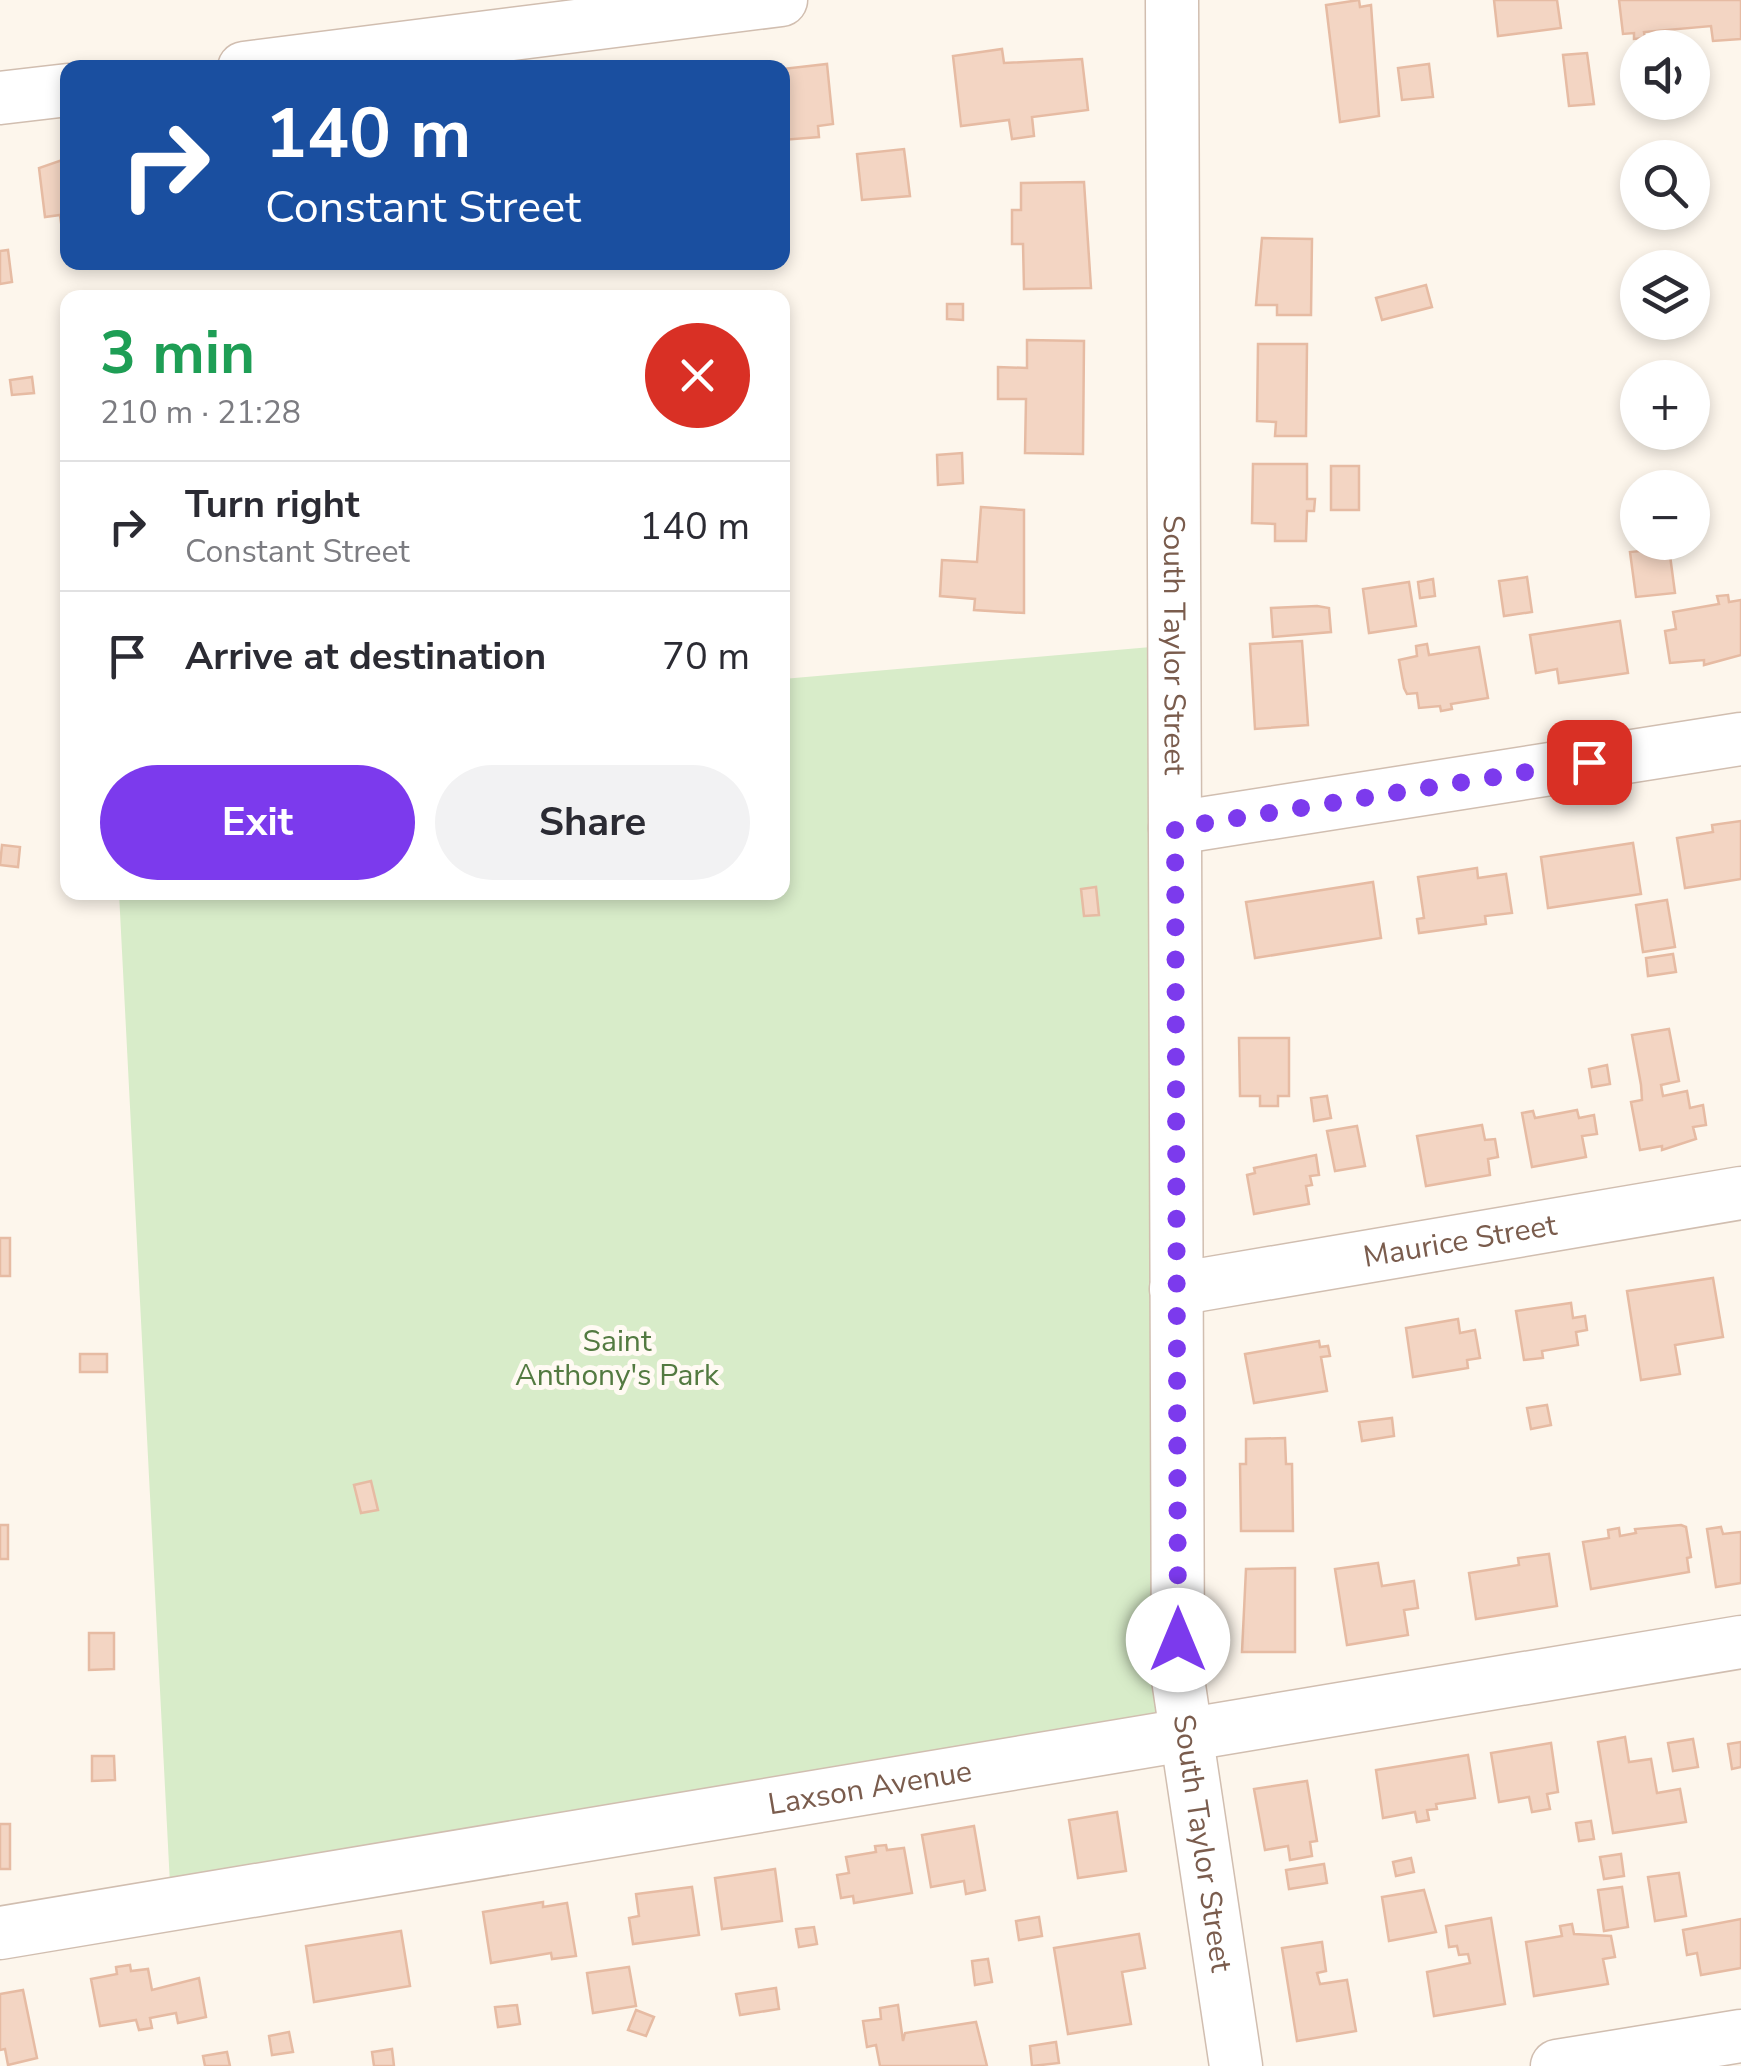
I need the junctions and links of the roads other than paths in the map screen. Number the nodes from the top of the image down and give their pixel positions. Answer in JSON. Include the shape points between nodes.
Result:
{"nodes":[{"id":1,"x":780,"y":0,"type":"edge"},
{"id":2,"x":1172,"y":0,"type":"edge"},
{"id":3,"x":307,"y":60,"type":"edge"},
{"id":4,"x":60,"y":91,"type":"edge"},
{"id":5,"x":0,"y":98,"type":"edge"},
{"id":6,"x":1741,"y":739,"type":"edge"},
{"id":7,"x":1175,"y":828,"type":"junction"},
{"id":8,"x":1741,"y":1193,"type":"edge"},
{"id":9,"x":1176,"y":1290,"type":"junction"},
{"id":10,"x":1741,"y":1642,"type":"edge"},
{"id":11,"x":1183,"y":1735,"type":"junction"},
{"id":12,"x":0,"y":1933,"type":"edge"},
{"id":13,"x":1741,"y":2036,"type":"edge"},
{"id":14,"x":1236,"y":2066,"type":"edge"},
{"id":15,"x":1557,"y":2066,"type":"edge"}],
"edges":[{"from":1,"to":3,"type":"street"},
{"from":2,"to":7,"type":"street","name":"South Taylor Street"},
{"from":4,"to":5,"type":"street"},
{"from":6,"to":7,"type":"street"},
{"from":7,"to":9,"type":"street","name":"South Taylor Street"},
{"from":8,"to":9,"type":"street","name":"Maurice Street"},
{"from":9,"to":11,"type":"street","name":"South Taylor Street"},
{"from":10,"to":11,"type":"street","name":"Laxson Avenue"},
{"from":11,"to":12,"type":"street","name":"Laxson Avenue"},
{"from":11,"to":14,"type":"street","name":"South Taylor Street"},
{"from":13,"to":15,"type":"street"}]}
